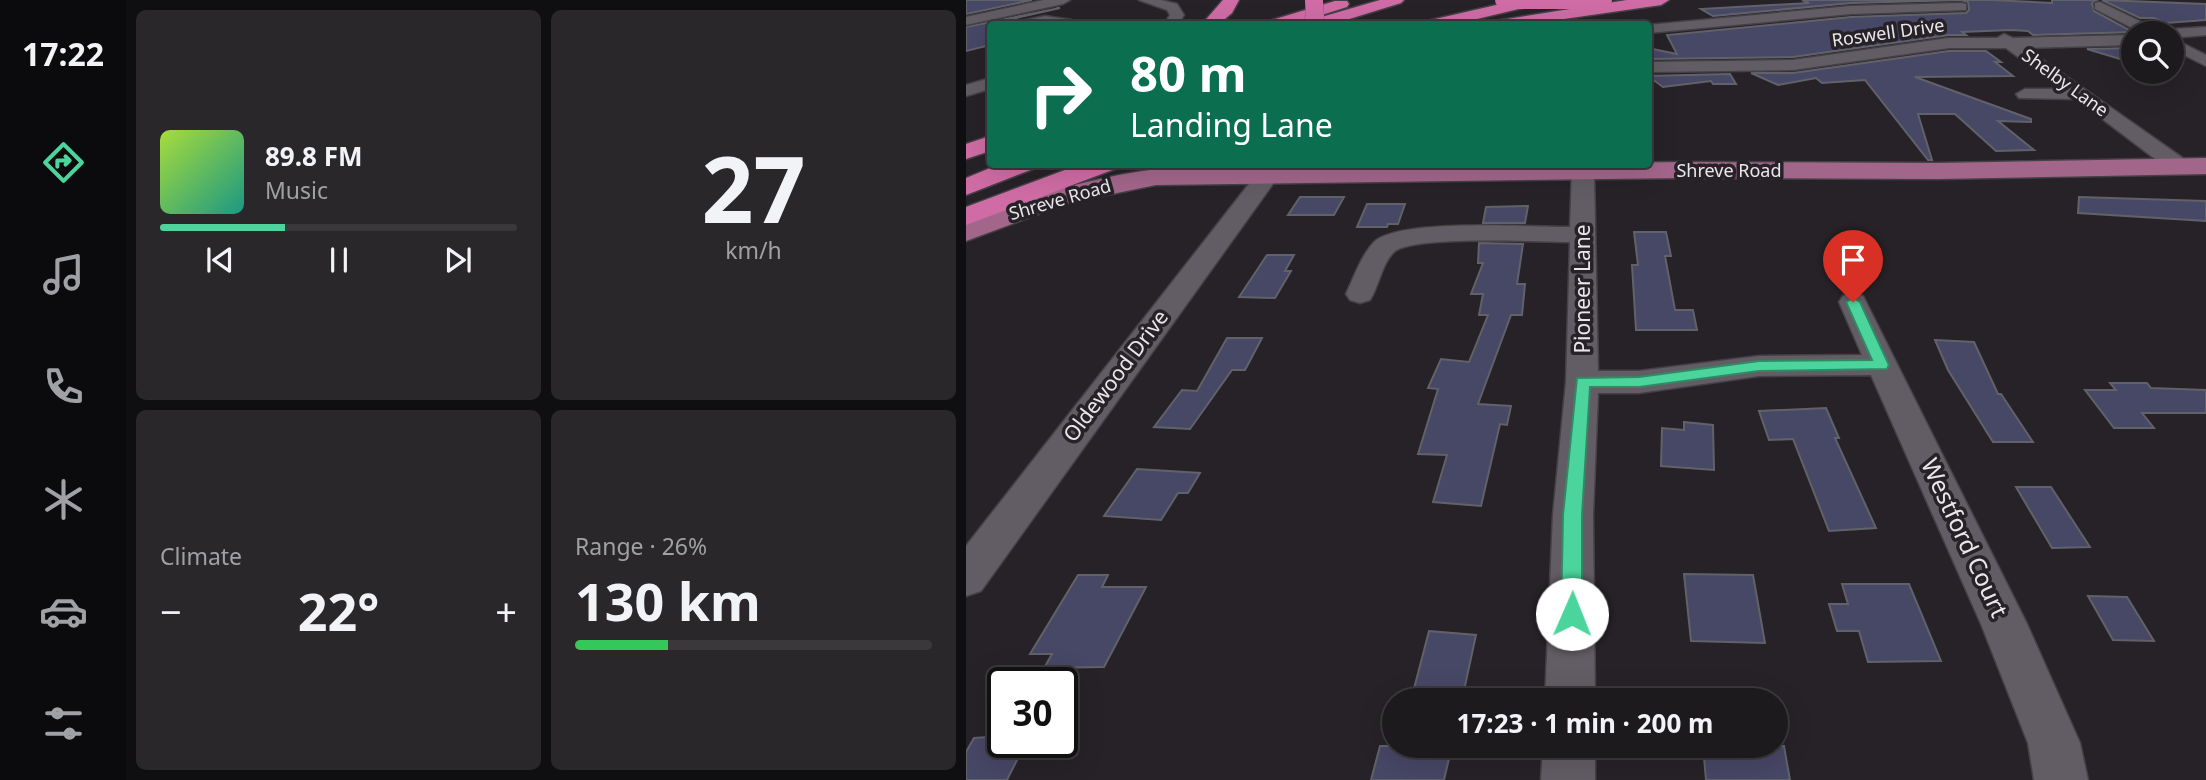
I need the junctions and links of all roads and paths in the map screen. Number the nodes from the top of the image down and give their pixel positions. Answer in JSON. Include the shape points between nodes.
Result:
{"nodes":[{"id":1,"x":1063,"y":0,"type":"edge"},
{"id":2,"x":1146,"y":0,"type":"edge"},
{"id":3,"x":1231,"y":0,"type":"edge"},
{"id":4,"x":1353,"y":0,"type":"edge"},
{"id":5,"x":1504,"y":0,"type":"edge"},
{"id":6,"x":1539,"y":0,"type":"edge"},
{"id":7,"x":1551,"y":0,"type":"edge"},
{"id":8,"x":1584,"y":0,"type":"edge"},
{"id":9,"x":1597,"y":0,"type":"edge"},
{"id":10,"x":1603,"y":0,"type":"edge"},
{"id":11,"x":1314,"y":1,"type":"edge"},
{"id":12,"x":1680,"y":2,"type":"dead end"},
{"id":13,"x":1405,"y":3,"type":"edge"},
{"id":14,"x":1657,"y":3,"type":"edge"},
{"id":15,"x":1956,"y":4,"type":"edge"},
{"id":16,"x":2100,"y":6,"type":"dead end"},
{"id":17,"x":966,"y":21,"type":"edge"},
{"id":18,"x":1173,"y":21,"type":"edge"},
{"id":19,"x":1213,"y":21,"type":"edge"},
{"id":20,"x":1287,"y":21,"type":"edge"},
{"id":21,"x":1313,"y":21,"type":"edge"},
{"id":22,"x":1330,"y":21,"type":"edge"},
{"id":23,"x":1370,"y":21,"type":"edge"},
{"id":24,"x":1450,"y":21,"type":"edge"},
{"id":25,"x":1496,"y":21,"type":"edge"},
{"id":26,"x":1522,"y":21,"type":"edge"},
{"id":27,"x":1564,"y":21,"type":"edge"},
{"id":28,"x":2129,"y":21,"type":"edge"},
{"id":29,"x":1652,"y":29,"type":"edge"},
{"id":30,"x":2206,"y":31,"type":"edge"},
{"id":31,"x":2184,"y":33,"type":"edge"},
{"id":32,"x":2121,"y":40,"type":"edge"},
{"id":33,"x":2009,"y":42,"type":"junction"},
{"id":34,"x":2184,"y":49,"type":"edge"},
{"id":35,"x":2206,"y":61,"type":"edge"},
{"id":36,"x":1652,"y":67,"type":"edge"},
{"id":37,"x":987,"y":84,"type":"edge"},
{"id":38,"x":967,"y":89,"type":"edge"},
{"id":39,"x":2025,"y":94,"type":"dead end"},
{"id":40,"x":2081,"y":94,"type":"junction"},
{"id":41,"x":987,"y":162,"type":"edge"},
{"id":42,"x":2179,"y":166,"type":"junction"},
{"id":43,"x":2206,"y":166,"type":"edge"},
{"id":44,"x":1014,"y":168,"type":"edge"},
{"id":45,"x":1060,"y":168,"type":"edge"},
{"id":46,"x":1095,"y":168,"type":"edge"},
{"id":47,"x":1573,"y":169,"type":"edge"},
{"id":48,"x":966,"y":170,"type":"edge"},
{"id":49,"x":1242,"y":172,"type":"edge"},
{"id":50,"x":966,"y":187,"type":"edge"},
{"id":51,"x":966,"y":205,"type":"edge"},
{"id":52,"x":966,"y":217,"type":"edge"},
{"id":53,"x":966,"y":232,"type":"edge"},
{"id":54,"x":1583,"y":235,"type":"junction"},
{"id":55,"x":1360,"y":294,"type":"dead end"},
{"id":56,"x":1853,"y":302,"type":"dead end"},
{"id":57,"x":1882,"y":365,"type":"junction"},
{"id":58,"x":1582,"y":382,"type":"junction"},
{"id":59,"x":966,"y":578,"type":"edge"},
{"id":60,"x":1570,"y":688,"type":"edge"},
{"id":61,"x":1569,"y":758,"type":"edge"},
{"id":62,"x":1568,"y":780,"type":"edge"},
{"id":63,"x":2061,"y":780,"type":"edge"}],
"edges":[{"from":1,"to":17,"type":"street"},
{"from":2,"to":18,"type":"street","via":[[1172,7],[1177,15]]},
{"from":3,"to":19,"type":"highway"},
{"from":4,"to":20,"type":"highway"},
{"from":5,"to":9,"type":"highway","bridge":true},
{"from":6,"to":24,"type":"highway"},
{"from":7,"to":9,"type":"highway","bridge":true},
{"from":8,"to":25,"type":"highway"},
{"from":9,"to":10,"type":"highway","bridge":true},
{"from":11,"to":21,"type":"highway","bridge":true},
{"from":12,"to":14,"type":"highway"},
{"from":13,"to":22,"type":"highway"},
{"from":13,"to":23,"type":"highway"},
{"from":14,"to":26,"type":"highway"},
{"from":14,"to":27,"type":"highway"},
{"from":15,"to":29,"type":"street"},
{"from":15,"to":33,"type":"street","name":"Shelby Lane"},
{"from":16,"to":28,"type":"street"},
{"from":30,"to":31,"type":"street"},
{"from":32,"to":33,"type":"street","name":"Roswell Drive"},
{"from":33,"to":36,"type":"street","name":"Roswell Drive","via":[[1926,45],[1793,65]]},
{"from":33,"to":40,"type":"street","name":"Shelby Lane"},
{"from":34,"to":35,"type":"street"},
{"from":37,"to":38,"type":"street"},
{"from":39,"to":40,"type":"street"},
{"from":40,"to":42,"type":"street","name":"Shelby Lane"},
{"from":41,"to":48,"type":"highway"},
{"from":42,"to":43,"type":"main road","name":"Shreve Road"},
{"from":42,"to":47,"type":"main road","name":"Shreve Road","via":[[1938,171]]},
{"from":44,"to":50,"type":"highway"},
{"from":45,"to":51,"type":"highway"},
{"from":46,"to":52,"type":"highway"},
{"from":47,"to":49,"type":"main road","name":"Shreve Road"},
{"from":47,"to":54,"type":"street","name":"Pioneer Lane"},
{"from":49,"to":53,"type":"main road","name":"Shreve Road","via":[[1104,185],[1047,199]]},
{"from":49,"to":59,"type":"street","name":"Oldewood Drive"},
{"from":54,"to":55,"type":"street","via":[[1400,238],[1385,246]]},
{"from":54,"to":58,"type":"street","name":"Pioneer Lane"},
{"from":56,"to":57,"type":"street","name":"Westford Court"},
{"from":57,"to":58,"type":"street","via":[[1759,366],[1639,382]]},
{"from":57,"to":63,"type":"street","name":"Westford Court","via":[[2004,624],[2054,743]]},
{"from":58,"to":60,"type":"street","name":"Pioneer Lane","via":[[1573,515]]},
{"from":61,"to":62,"type":"street"}]}
